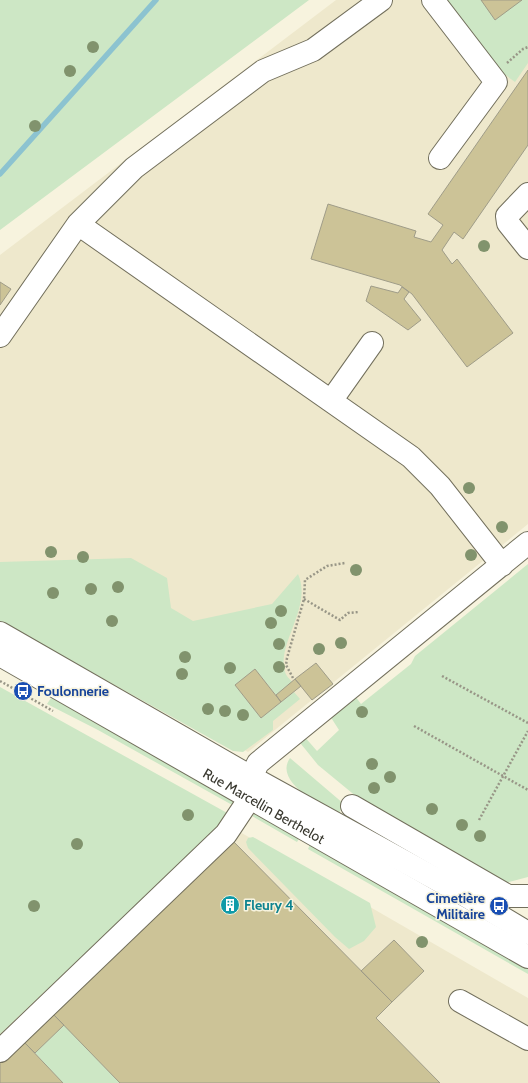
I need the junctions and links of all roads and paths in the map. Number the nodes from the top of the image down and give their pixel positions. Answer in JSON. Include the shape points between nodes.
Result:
{"nodes":[{"id":1,"x":381,"y":0,"type":"edge"},
{"id":2,"x":433,"y":0,"type":"edge"},
{"id":3,"x":528,"y":47,"type":"edge"},
{"id":4,"x":491,"y":77,"type":"junction"},
{"id":5,"x":440,"y":158,"type":"dead end"},
{"id":6,"x":528,"y":194,"type":"edge"},
{"id":7,"x":78,"y":224,"type":"junction"},
{"id":8,"x":528,"y":248,"type":"edge"},
{"id":9,"x":0,"y":336,"type":"edge"},
{"id":10,"x":372,"y":343,"type":"dead end"},
{"id":11,"x":331,"y":401,"type":"junction"},
{"id":12,"x":528,"y":543,"type":"edge"},
{"id":13,"x":345,"y":563,"type":"dead end"},
{"id":14,"x":502,"y":564,"type":"junction"},
{"id":15,"x":304,"y":599,"type":"junction"},
{"id":16,"x":360,"y":612,"type":"dead end"},
{"id":17,"x":0,"y":632,"type":"edge"},
{"id":18,"x":0,"y":655,"type":"edge"},
{"id":19,"x":442,"y":676,"type":"dead end"},
{"id":20,"x":293,"y":678,"type":"dead end"},
{"id":21,"x":528,"y":723,"type":"edge"},
{"id":22,"x":414,"y":726,"type":"dead end"},
{"id":23,"x":528,"y":731,"type":"edge"},
{"id":24,"x":251,"y":776,"type":"junction"},
{"id":25,"x":503,"y":776,"type":"junction"},
{"id":26,"x":528,"y":790,"type":"edge"},
{"id":27,"x":250,"y":798,"type":"junction"},
{"id":28,"x":352,"y":806,"type":"dead end"},
{"id":29,"x":479,"y":820,"type":"dead end"},
{"id":30,"x":528,"y":896,"type":"edge"},
{"id":31,"x":528,"y":933,"type":"edge"},
{"id":32,"x":528,"y":957,"type":"edge"},
{"id":33,"x":460,"y":1001,"type":"dead end"},
{"id":34,"x":528,"y":1040,"type":"edge"},
{"id":35,"x":0,"y":1051,"type":"edge"}],
"edges":[{"from":1,"to":7,"type":"main road","via":[[313,50],[263,71],[134,168]]},
{"from":2,"to":4,"type":"main road"},
{"from":3,"to":4,"type":"path"},
{"from":4,"to":5,"type":"main road","via":[[496,82]]},
{"from":6,"to":8,"type":"main road","via":[[508,216],[508,222]]},
{"from":7,"to":9,"type":"main road"},
{"from":7,"to":11,"type":"main road"},
{"from":10,"to":11,"type":"main road"},
{"from":11,"to":14,"type":"main road","via":[[411,458],[429,474]]},
{"from":12,"to":14,"type":"main road"},
{"from":13,"to":15,"type":"path","via":[[327,566],[305,580]]},
{"from":14,"to":24,"type":"main road","via":[[258,763]]},
{"from":15,"to":16,"type":"path","via":[[340,620],[348,613]]},
{"from":15,"to":20,"type":"path","via":[[287,658],[288,671]]},
{"from":17,"to":24,"type":"main road","name":"Rue Marcellin Berthelot"},
{"from":18,"to":27,"type":"main road","name":"Rue Marcellin Berthelot"},
{"from":19,"to":21,"type":"path"},
{"from":22,"to":25,"type":"path"},
{"from":23,"to":25,"type":"path"},
{"from":24,"to":31,"type":"main road","name":"Rue Marcellin Berthelot"},
{"from":25,"to":26,"type":"path"},
{"from":25,"to":29,"type":"path"},
{"from":27,"to":32,"type":"main road","name":"Rue Marcellin Berthelot"},
{"from":27,"to":35,"type":"main road","via":[[226,834]]},
{"from":28,"to":30,"type":"main road","via":[[508,896]]},
{"from":33,"to":34,"type":"main road"}]}
